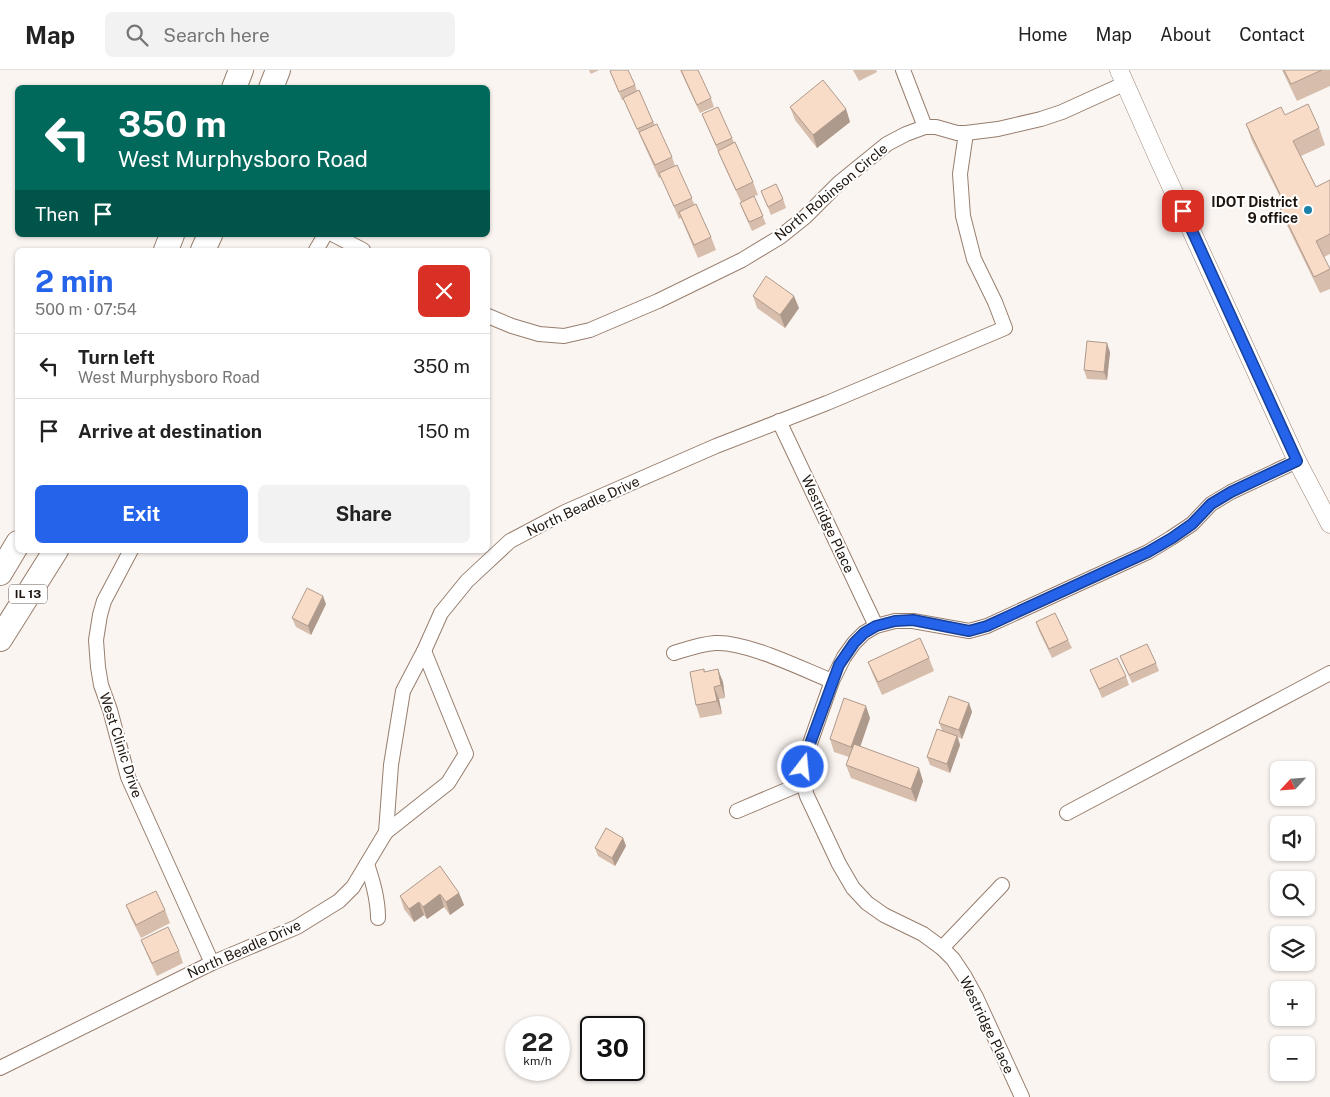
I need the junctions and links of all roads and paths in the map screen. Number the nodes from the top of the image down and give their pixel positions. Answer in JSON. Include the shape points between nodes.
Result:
{"nodes":[{"id":1,"x":240,"y":70,"type":"edge"},
{"id":2,"x":278,"y":70,"type":"edge"},
{"id":3,"x":904,"y":70,"type":"edge"},
{"id":4,"x":1122,"y":76,"type":"edge"},
{"id":5,"x":235,"y":85,"type":"edge"},
{"id":6,"x":272,"y":85,"type":"edge"},
{"id":7,"x":925,"y":127,"type":"junction"},
{"id":8,"x":966,"y":133,"type":"junction"},
{"id":9,"x":324,"y":237,"type":"edge"},
{"id":10,"x":338,"y":237,"type":"edge"},
{"id":11,"x":317,"y":248,"type":"edge"},
{"id":12,"x":359,"y":248,"type":"edge"},
{"id":13,"x":490,"y":317,"type":"edge"},
{"id":14,"x":779,"y":422,"type":"junction"},
{"id":15,"x":1297,"y":461,"type":"junction"},
{"id":16,"x":1330,"y":524,"type":"edge"},
{"id":17,"x":15,"y":548,"type":"edge"},
{"id":18,"x":54,"y":553,"type":"edge"},
{"id":19,"x":129,"y":553,"type":"edge"},
{"id":20,"x":0,"y":574,"type":"edge"},
{"id":21,"x":876,"y":626,"type":"junction"},
{"id":22,"x":0,"y":639,"type":"edge"},
{"id":23,"x":424,"y":651,"type":"junction"},
{"id":24,"x":674,"y":653,"type":"dead end"},
{"id":25,"x":1330,"y":673,"type":"edge"},
{"id":26,"x":832,"y":681,"type":"junction"},
{"id":27,"x":803,"y":784,"type":"junction"},
{"id":28,"x":737,"y":811,"type":"dead end"},
{"id":29,"x":1067,"y":813,"type":"dead end"},
{"id":30,"x":386,"y":832,"type":"junction"},
{"id":31,"x":367,"y":864,"type":"junction"},
{"id":32,"x":1002,"y":885,"type":"dead end"},
{"id":33,"x":378,"y":918,"type":"dead end"},
{"id":34,"x":942,"y":948,"type":"junction"},
{"id":35,"x":212,"y":963,"type":"junction"},
{"id":36,"x":0,"y":1068,"type":"edge"},
{"id":37,"x":1022,"y":1097,"type":"edge"}],
"edges":[{"from":1,"to":5,"type":"highway"},
{"from":2,"to":6,"type":"highway"},
{"from":3,"to":7,"type":"street"},
{"from":4,"to":8,"type":"street","via":[[1062,112],[1041,120]]},
{"from":4,"to":15,"type":"street"},
{"from":7,"to":8,"type":"street"},
{"from":7,"to":13,"type":"street","name":"North Robinson Circle","via":[[887,144],[780,237],[742,260],[658,301],[590,330],[564,336],[539,334]]},
{"from":8,"to":14,"type":"street","name":"North Beadle Drive","via":[[960,174],[963,216],[974,259],[1005,328]]},
{"from":9,"to":11,"type":"street"},
{"from":10,"to":12,"type":"street"},
{"from":14,"to":21,"type":"street","name":"Westridge Place"},
{"from":14,"to":23,"type":"street","name":"North Beadle Drive","via":[[565,512],[510,541],[467,581],[452,600],[442,613]]},
{"from":15,"to":16,"type":"street"},
{"from":15,"to":21,"type":"street","via":[[1211,504],[1192,524],[1148,552],[987,626],[969,631],[913,620]]},
{"from":17,"to":20,"type":"highway","number":"IL 13"},
{"from":18,"to":22,"type":"highway","number":"IL 13"},
{"from":19,"to":35,"type":"street","name":"West Clinic Drive","via":[[104,600],[100,615],[96,640],[101,685],[128,777]]},
{"from":21,"to":26,"type":"street","via":[[854,643]]},
{"from":23,"to":30,"type":"street","name":"North Beadle Drive","via":[[403,691],[391,764]]},
{"from":23,"to":30,"type":"street","via":[[466,754],[448,783]]},
{"from":24,"to":26,"type":"street","via":[[715,643],[726,644],[769,656]]},
{"from":25,"to":29,"type":"street"},
{"from":26,"to":27,"type":"street","via":[[807,752]]},
{"from":27,"to":28,"type":"street"},
{"from":27,"to":34,"type":"street","name":"Westridge Place","via":[[853,888],[884,915],[923,934]]},
{"from":30,"to":31,"type":"street","name":"North Beadle Drive"},
{"from":31,"to":33,"type":"street","via":[[374,883]]},
{"from":31,"to":35,"type":"street","name":"North Beadle Drive","via":[[353,887],[339,901],[297,927]]},
{"from":32,"to":34,"type":"street"},
{"from":34,"to":37,"type":"street","name":"Westridge Place","via":[[953,959],[976,997]]},
{"from":35,"to":36,"type":"street","name":"North Beadle Drive"}]}
